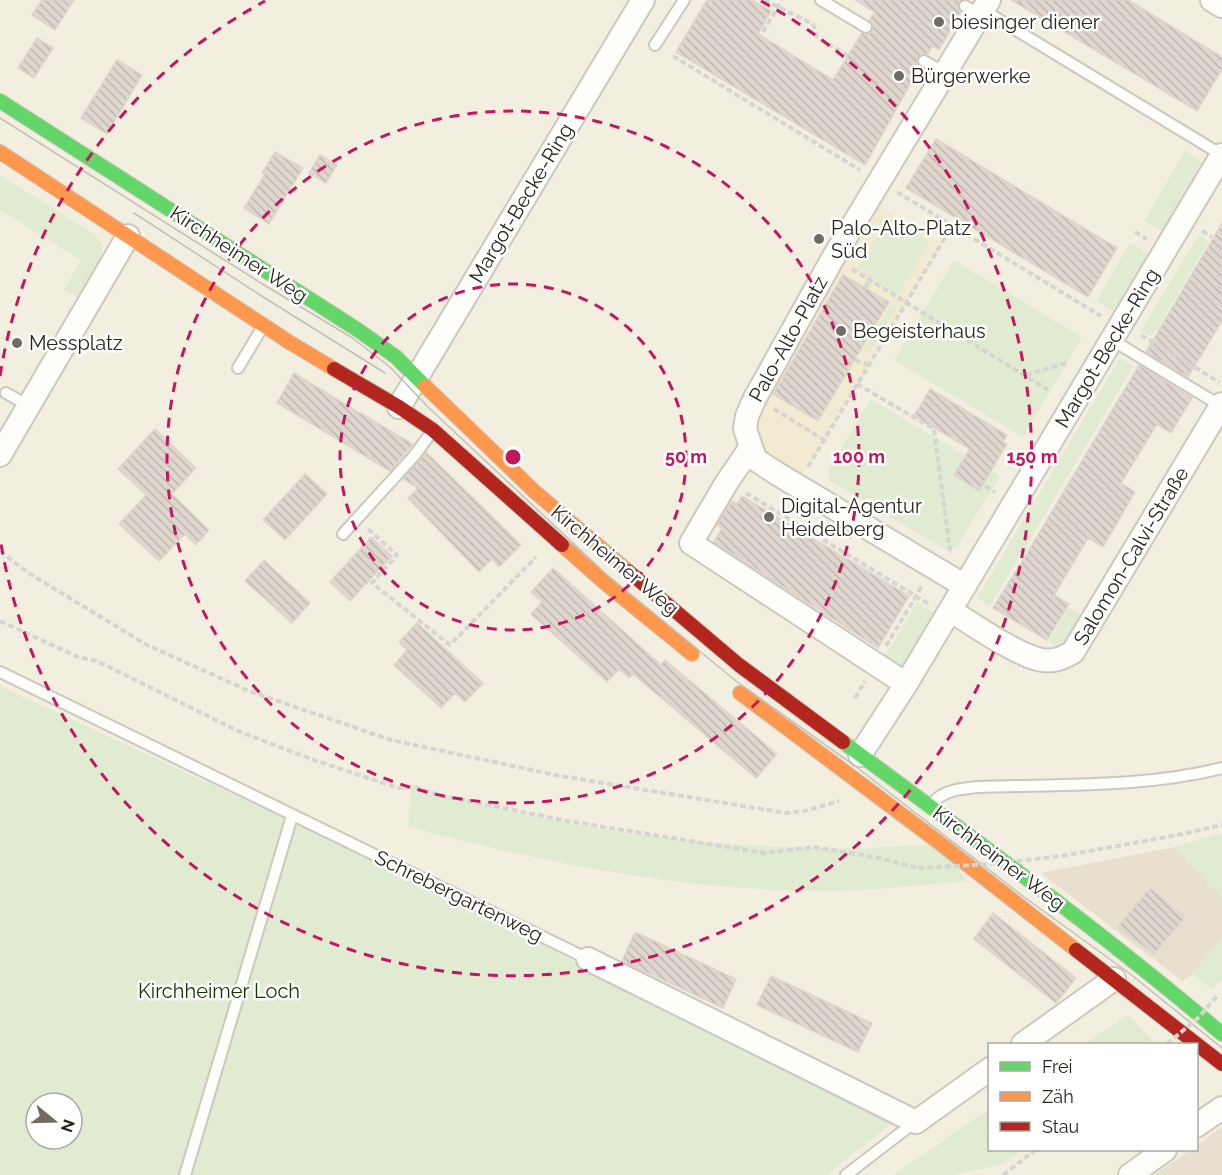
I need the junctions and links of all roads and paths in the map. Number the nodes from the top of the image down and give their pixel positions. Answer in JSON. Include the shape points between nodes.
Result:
{"nodes":[{"id":1,"x":643,"y":0,"type":"edge"},
{"id":2,"x":684,"y":0,"type":"edge"},
{"id":3,"x":764,"y":0,"type":"edge"},
{"id":4,"x":782,"y":0,"type":"edge"},
{"id":5,"x":821,"y":0,"type":"edge"},
{"id":6,"x":1212,"y":0,"type":"edge"},
{"id":7,"x":1222,"y":6,"type":"edge"},
{"id":8,"x":777,"y":8,"type":"junction"},
{"id":9,"x":979,"y":8,"type":"edge"},
{"id":10,"x":866,"y":27,"type":"dead end"},
{"id":11,"x":763,"y":32,"type":"dead end"},
{"id":12,"x":655,"y":45,"type":"dead end"},
{"id":13,"x":673,"y":56,"type":"dead end"},
{"id":14,"x":848,"y":56,"type":"dead end"},
{"id":15,"x":924,"y":61,"type":"dead end"},
{"id":16,"x":945,"y":73,"type":"junction"},
{"id":17,"x":0,"y":100,"type":"edge"},
{"id":18,"x":0,"y":152,"type":"edge"},
{"id":19,"x":1222,"y":155,"type":"edge"},
{"id":20,"x":879,"y":181,"type":"junction"},
{"id":21,"x":952,"y":226,"type":"junction"},
{"id":22,"x":128,"y":236,"type":"junction"},
{"id":23,"x":833,"y":258,"type":"junction"},
{"id":24,"x":868,"y":280,"type":"junction"},
{"id":25,"x":866,"y":288,"type":"dead end"},
{"id":26,"x":907,"y":302,"type":"junction"},
{"id":27,"x":264,"y":325,"type":"junction"},
{"id":28,"x":1118,"y":330,"type":"junction"},
{"id":29,"x":855,"y":360,"type":"dead end"},
{"id":30,"x":1065,"y":363,"type":"dead end"},
{"id":31,"x":869,"y":365,"type":"junction"},
{"id":32,"x":238,"y":368,"type":"dead end"},
{"id":33,"x":1025,"y":375,"type":"junction"},
{"id":34,"x":417,"y":378,"type":"junction"},
{"id":35,"x":857,"y":384,"type":"junction"},
{"id":36,"x":1222,"y":384,"type":"edge"},
{"id":37,"x":1048,"y":390,"type":"dead end"},
{"id":38,"x":6,"y":393,"type":"dead end"},
{"id":39,"x":755,"y":398,"type":"junction"},
{"id":40,"x":1222,"y":405,"type":"edge"},
{"id":41,"x":29,"y":406,"type":"junction"},
{"id":42,"x":399,"y":407,"type":"junction"},
{"id":43,"x":433,"y":430,"type":"junction"},
{"id":44,"x":824,"y":440,"type":"junction"},
{"id":45,"x":751,"y":447,"type":"junction"},
{"id":46,"x":0,"y":455,"type":"edge"},
{"id":47,"x":727,"y":482,"type":"junction"},
{"id":48,"x":797,"y":486,"type":"junction"},
{"id":49,"x":357,"y":519,"type":"junction"},
{"id":50,"x":343,"y":534,"type":"dead end"},
{"id":51,"x":555,"y":537,"type":"junction"},
{"id":52,"x":0,"y":551,"type":"edge"},
{"id":53,"x":942,"y":560,"type":"junction"},
{"id":54,"x":965,"y":586,"type":"junction"},
{"id":55,"x":916,"y":596,"type":"junction"},
{"id":56,"x":949,"y":613,"type":"junction"},
{"id":57,"x":0,"y":621,"type":"edge"},
{"id":58,"x":875,"y":664,"type":"junction"},
{"id":59,"x":707,"y":666,"type":"dead end"},
{"id":60,"x":0,"y":672,"type":"edge"},
{"id":61,"x":725,"y":681,"type":"dead end"},
{"id":62,"x":906,"y":684,"type":"junction"},
{"id":63,"x":855,"y":698,"type":"dead end"},
{"id":64,"x":860,"y":755,"type":"junction"},
{"id":65,"x":1222,"y":768,"type":"edge"},
{"id":66,"x":867,"y":788,"type":"junction"},
{"id":67,"x":931,"y":806,"type":"junction"},
{"id":68,"x":292,"y":816,"type":"junction"},
{"id":69,"x":1222,"y":825,"type":"edge"},
{"id":70,"x":588,"y":959,"type":"joint"},
{"id":71,"x":1114,"y":979,"type":"junction"},
{"id":72,"x":1220,"y":993,"type":"edge"},
{"id":73,"x":1222,"y":1034,"type":"edge"},
{"id":74,"x":1024,"y":1043,"type":"edge"},
{"id":75,"x":1168,"y":1043,"type":"edge"},
{"id":76,"x":1195,"y":1043,"type":"edge"},
{"id":77,"x":1198,"y":1045,"type":"edge"},
{"id":78,"x":1222,"y":1064,"type":"edge"},
{"id":79,"x":988,"y":1070,"type":"edge"},
{"id":80,"x":1222,"y":1108,"type":"edge"},
{"id":81,"x":916,"y":1122,"type":"junction"},
{"id":82,"x":1198,"y":1125,"type":"edge"},
{"id":83,"x":1033,"y":1151,"type":"edge"},
{"id":84,"x":1162,"y":1151,"type":"edge"},
{"id":85,"x":185,"y":1175,"type":"edge"},
{"id":86,"x":846,"y":1175,"type":"edge"},
{"id":87,"x":1004,"y":1175,"type":"edge"},
{"id":88,"x":1130,"y":1175,"type":"edge"}],
"edges":[{"from":1,"to":34,"type":"street","name":"Margot-Becke-Ring"},
{"from":2,"to":12,"type":"lane"},
{"from":3,"to":8,"type":"path"},
{"from":4,"to":8,"type":"path"},
{"from":5,"to":10,"type":"lane"},
{"from":6,"to":7,"type":"street"},
{"from":8,"to":11,"type":"path"},
{"from":8,"to":14,"type":"path","via":[[813,24],[817,37]]},
{"from":9,"to":16,"type":"street","name":"Palo-Alto-Platz"},
{"from":9,"to":19,"type":"lane"},
{"from":13,"to":20,"type":"path"},
{"from":15,"to":16,"type":"lane"},
{"from":16,"to":20,"type":"street","name":"Palo-Alto-Platz"},
{"from":17,"to":34,"type":"street","name":"Kirchheimer Weg","via":[[358,330],[396,357]]},
{"from":18,"to":22,"type":"street","name":"Kirchheimer Weg"},
{"from":19,"to":28,"type":"street","name":"Margot-Becke-Ring"},
{"from":20,"to":21,"type":"path"},
{"from":20,"to":23,"type":"street","name":"Palo-Alto-Platz"},
{"from":21,"to":26,"type":"path"},
{"from":21,"to":28,"type":"path"},
{"from":22,"to":27,"type":"street","name":"Kirchheimer Weg"},
{"from":22,"to":41,"type":"street"},
{"from":23,"to":24,"type":"path"},
{"from":23,"to":39,"type":"street","name":"Palo-Alto-Platz"},
{"from":24,"to":25,"type":"path"},
{"from":24,"to":26,"type":"path"},
{"from":26,"to":31,"type":"path"},
{"from":26,"to":33,"type":"path"},
{"from":27,"to":32,"type":"lane"},
{"from":27,"to":42,"type":"street","name":"Kirchheimer Weg"},
{"from":28,"to":36,"type":"path"},
{"from":28,"to":40,"type":"lane"},
{"from":28,"to":54,"type":"street","name":"Margot-Becke-Ring"},
{"from":29,"to":31,"type":"path"},
{"from":30,"to":33,"type":"path"},
{"from":31,"to":35,"type":"path"},
{"from":33,"to":37,"type":"path"},
{"from":34,"to":42,"type":"street","name":"Margot-Becke-Ring"},
{"from":34,"to":64,"type":"street","name":"Kirchheimer Weg","via":[[534,491],[617,563],[739,665]]},
{"from":35,"to":44,"type":"path"},
{"from":35,"to":53,"type":"path","via":[[934,429]]},
{"from":38,"to":41,"type":"lane"},
{"from":39,"to":44,"type":"path"},
{"from":39,"to":45,"type":"street","name":"Palo-Alto-Platz","via":[[745,429]]},
{"from":40,"to":56,"type":"street","name":"Salomon-Calvi-Straße","via":[[1073,652],[1062,658],[1042,660]]},
{"from":41,"to":46,"type":"street"},
{"from":42,"to":43,"type":"street","name":"Kirchheimer Weg"},
{"from":43,"to":49,"type":"lane"},
{"from":43,"to":51,"type":"street","name":"Kirchheimer Weg"},
{"from":44,"to":48,"type":"path"},
{"from":45,"to":47,"type":"street"},
{"from":45,"to":48,"type":"street","via":[[755,459]]},
{"from":47,"to":55,"type":"path"},
{"from":47,"to":58,"type":"street","via":[[690,543]]},
{"from":48,"to":53,"type":"street"},
{"from":49,"to":50,"type":"lane"},
{"from":49,"to":51,"type":"path","via":[[397,555],[372,583],[450,645]]},
{"from":51,"to":59,"type":"street","name":"Kirchheimer Weg"},
{"from":52,"to":66,"type":"path","via":[[27,572],[147,645],[249,691],[391,740],[560,776],[786,813],[805,812]]},
{"from":53,"to":54,"type":"street"},
{"from":53,"to":55,"type":"path"},
{"from":54,"to":56,"type":"street","name":"Margot-Becke-Ring"},
{"from":55,"to":56,"type":"path"},
{"from":55,"to":58,"type":"path"},
{"from":56,"to":62,"type":"street","name":"Margot-Becke-Ring"},
{"from":57,"to":69,"type":"path","bridge":true,"via":[[78,657],[98,661],[238,731],[311,759],[398,788],[414,787],[568,821],[764,853],[814,847],[918,868],[1062,856]]},
{"from":58,"to":62,"type":"street"},
{"from":58,"to":63,"type":"path"},
{"from":60,"to":68,"type":"lane","name":"Schrebergartenweg"},
{"from":61,"to":66,"type":"street","name":"Kirchheimer Weg"},
{"from":62,"to":64,"type":"street","name":"Margot-Becke-Ring"},
{"from":64,"to":67,"type":"street","name":"Kirchheimer Weg"},
{"from":65,"to":67,"type":"lane","via":[[1140,781],[953,790],[936,798]]},
{"from":66,"to":71,"type":"street","name":"Kirchheimer Weg"},
{"from":67,"to":73,"type":"street","name":"Kirchheimer Weg"},
{"from":68,"to":70,"type":"lane","name":"Schrebergartenweg"},
{"from":68,"to":85,"type":"lane"},
{"from":70,"to":81,"type":"street","name":"Schrebergartenweg"},
{"from":71,"to":74,"type":"street"},
{"from":71,"to":76,"type":"street","name":"Kirchheimer Weg"},
{"from":72,"to":75,"type":"path","bridge":true},
{"from":77,"to":78,"type":"street","name":"Kirchheimer Weg"},
{"from":79,"to":81,"type":"street"},
{"from":80,"to":82,"type":"street"},
{"from":81,"to":86,"type":"lane"},
{"from":83,"to":87,"type":"path"},
{"from":84,"to":88,"type":"street"}]}
